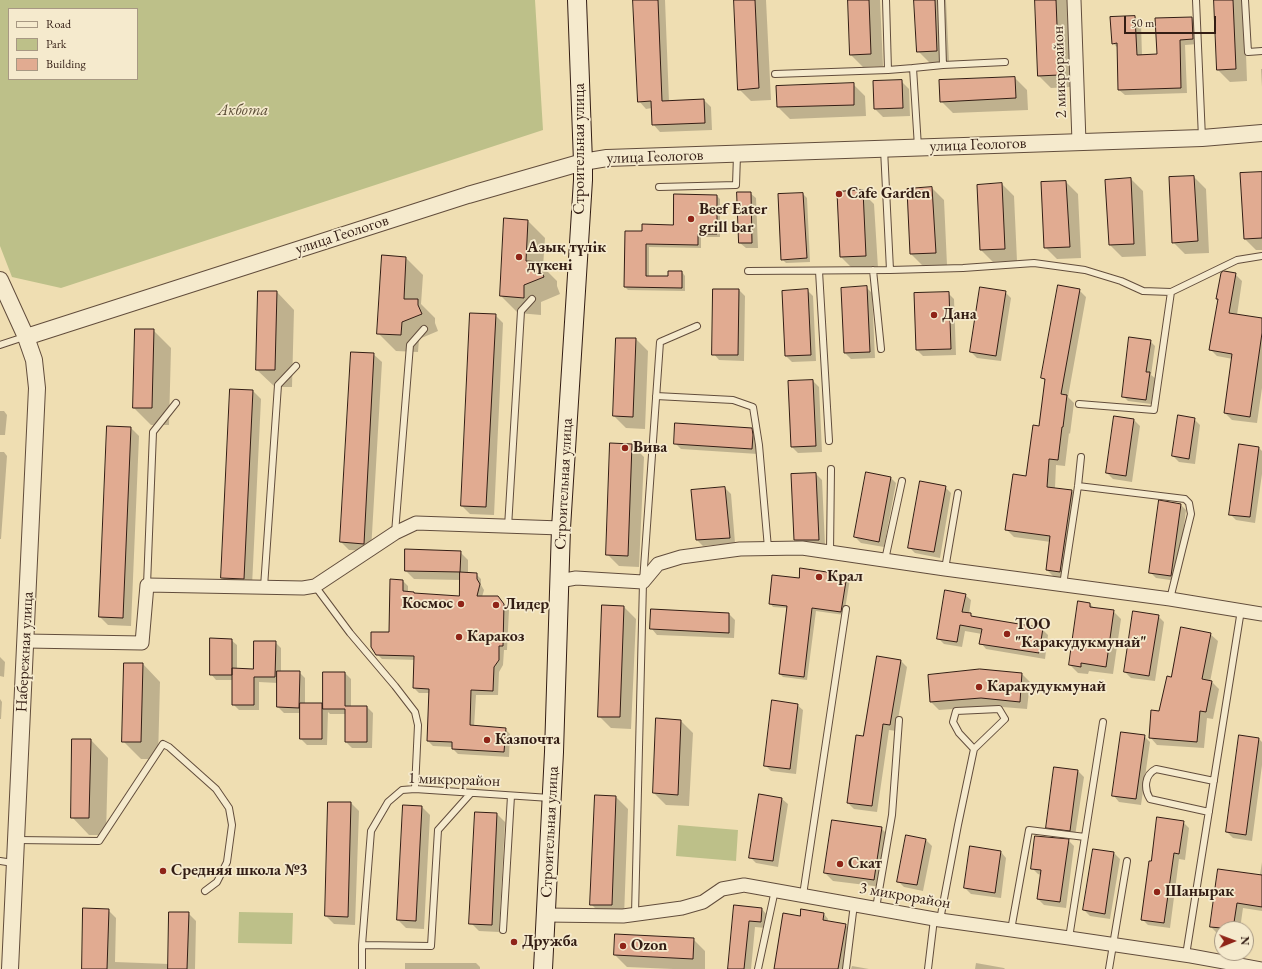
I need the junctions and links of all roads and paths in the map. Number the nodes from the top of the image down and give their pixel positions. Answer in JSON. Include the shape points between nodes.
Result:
{"nodes":[{"id":1,"x":576,"y":0,"type":"edge"},
{"id":2,"x":886,"y":0,"type":"edge"},
{"id":3,"x":941,"y":0,"type":"edge"},
{"id":4,"x":1074,"y":0,"type":"edge"},
{"id":5,"x":1196,"y":0,"type":"edge"},
{"id":6,"x":1245,"y":0,"type":"edge"},
{"id":7,"x":1262,"y":52,"type":"edge"},
{"id":8,"x":1005,"y":62,"type":"dead end"},
{"id":9,"x":943,"y":65,"type":"junction"},
{"id":10,"x":913,"y":68,"type":"junction"},
{"id":11,"x":888,"y":70,"type":"junction"},
{"id":12,"x":775,"y":74,"type":"dead end"},
{"id":13,"x":1262,"y":133,"type":"edge"},
{"id":14,"x":1202,"y":138,"type":"junction"},
{"id":15,"x":1079,"y":142,"type":"junction"},
{"id":16,"x":918,"y":148,"type":"junction"},
{"id":17,"x":884,"y":149,"type":"junction"},
{"id":18,"x":737,"y":154,"type":"junction"},
{"id":19,"x":584,"y":162,"type":"junction"},
{"id":20,"x":659,"y":187,"type":"dead end"},
{"id":21,"x":1262,"y":256,"type":"edge"},
{"id":22,"x":873,"y":270,"type":"junction"},
{"id":23,"x":890,"y":270,"type":"junction"},
{"id":24,"x":748,"y":271,"type":"dead end"},
{"id":25,"x":819,"y":271,"type":"junction"},
{"id":26,"x":0,"y":280,"type":"edge"},
{"id":27,"x":1171,"y":292,"type":"junction"},
{"id":28,"x":532,"y":299,"type":"dead end"},
{"id":29,"x":698,"y":326,"type":"dead end"},
{"id":30,"x":424,"y":330,"type":"dead end"},
{"id":31,"x":26,"y":337,"type":"junction"},
{"id":32,"x":0,"y":345,"type":"edge"},
{"id":33,"x":881,"y":349,"type":"dead end"},
{"id":34,"x":296,"y":366,"type":"dead end"},
{"id":35,"x":656,"y":396,"type":"junction"},
{"id":36,"x":176,"y":403,"type":"dead end"},
{"id":37,"x":1079,"y":404,"type":"dead end"},
{"id":38,"x":829,"y":441,"type":"dead end"},
{"id":39,"x":1081,"y":458,"type":"dead end"},
{"id":40,"x":831,"y":469,"type":"dead end"},
{"id":41,"x":902,"y":481,"type":"dead end"},
{"id":42,"x":1078,"y":486,"type":"junction"},
{"id":43,"x":958,"y":493,"type":"dead end"},
{"id":44,"x":508,"y":527,"type":"junction"},
{"id":45,"x":561,"y":528,"type":"junction"},
{"id":46,"x":396,"y":533,"type":"junction"},
{"id":47,"x":768,"y":548,"type":"junction"},
{"id":48,"x":830,"y":552,"type":"junction"},
{"id":49,"x":885,"y":560,"type":"junction"},
{"id":50,"x":946,"y":569,"type":"junction"},
{"id":51,"x":559,"y":582,"type":"junction"},
{"id":52,"x":643,"y":582,"type":"junction"},
{"id":53,"x":147,"y":585,"type":"junction"},
{"id":54,"x":1063,"y":585,"type":"junction"},
{"id":55,"x":315,"y":586,"type":"junction"},
{"id":56,"x":264,"y":587,"type":"junction"},
{"id":57,"x":1170,"y":599,"type":"junction"},
{"id":58,"x":846,"y":609,"type":"dead end"},
{"id":59,"x":1241,"y":610,"type":"junction"},
{"id":60,"x":1262,"y":614,"type":"edge"},
{"id":61,"x":26,"y":641,"type":"junction"},
{"id":62,"x":899,"y":720,"type":"dead end"},
{"id":63,"x":1103,"y":722,"type":"dead end"},
{"id":64,"x":974,"y":749,"type":"junction"},
{"id":65,"x":1214,"y":781,"type":"junction"},
{"id":66,"x":416,"y":789,"type":"junction"},
{"id":67,"x":471,"y":793,"type":"junction"},
{"id":68,"x":511,"y":796,"type":"junction"},
{"id":69,"x":552,"y":798,"type":"junction"},
{"id":70,"x":1209,"y":812,"type":"junction"},
{"id":71,"x":1085,"y":837,"type":"junction"},
{"id":72,"x":16,"y":840,"type":"junction"},
{"id":73,"x":1128,"y":861,"type":"dead end"},
{"id":74,"x":7,"y":862,"type":"edge"},
{"id":75,"x":775,"y":890,"type":"junction"},
{"id":76,"x":205,"y":891,"type":"dead end"},
{"id":77,"x":803,"y":895,"type":"junction"},
{"id":78,"x":854,"y":904,"type":"junction"},
{"id":79,"x":876,"y":908,"type":"junction"},
{"id":80,"x":635,"y":914,"type":"junction"},
{"id":81,"x":546,"y":915,"type":"junction"},
{"id":82,"x":937,"y":919,"type":"junction"},
{"id":83,"x":503,"y":930,"type":"dead end"},
{"id":84,"x":1011,"y":930,"type":"junction"},
{"id":85,"x":1069,"y":938,"type":"junction"},
{"id":86,"x":362,"y":945,"type":"junction"},
{"id":87,"x":1114,"y":945,"type":"junction"},
{"id":88,"x":1186,"y":955,"type":"junction"},
{"id":89,"x":10,"y":969,"type":"edge"},
{"id":90,"x":362,"y":969,"type":"edge"},
{"id":91,"x":543,"y":969,"type":"edge"},
{"id":92,"x":758,"y":969,"type":"edge"},
{"id":93,"x":846,"y":969,"type":"edge"},
{"id":94,"x":928,"y":969,"type":"edge"},
{"id":95,"x":1109,"y":969,"type":"edge"},
{"id":96,"x":1262,"y":969,"type":"edge"}],
"edges":[{"from":1,"to":19,"type":"main road","name":"Строительная улица"},
{"from":2,"to":11,"type":"lane"},
{"from":3,"to":9,"type":"lane"},
{"from":4,"to":15,"type":"street","name":"2 микрорайон"},
{"from":5,"to":14,"type":"lane"},
{"from":6,"to":7,"type":"lane","via":[[1248,52]]},
{"from":8,"to":9,"type":"lane"},
{"from":9,"to":10,"type":"lane"},
{"from":10,"to":11,"type":"lane"},
{"from":10,"to":16,"type":"lane"},
{"from":11,"to":12,"type":"lane"},
{"from":13,"to":14,"type":"street","name":"улица Геологов"},
{"from":14,"to":15,"type":"street","name":"улица Геологов"},
{"from":15,"to":16,"type":"street","name":"улица Геологов"},
{"from":16,"to":17,"type":"street","name":"улица Геологов"},
{"from":17,"to":18,"type":"street","name":"улица Геологов"},
{"from":17,"to":23,"type":"lane"},
{"from":18,"to":19,"type":"street","name":"улица Геологов","via":[[606,158]]},
{"from":18,"to":20,"type":"lane","via":[[736,184]]},
{"from":19,"to":31,"type":"street","name":"улица Геологов","via":[[468,195]]},
{"from":19,"to":45,"type":"main road","name":"Строительная улица"},
{"from":21,"to":27,"type":"lane","via":[[1237,260]]},
{"from":22,"to":23,"type":"lane"},
{"from":22,"to":25,"type":"lane"},
{"from":22,"to":33,"type":"lane"},
{"from":23,"to":27,"type":"lane","via":[[1034,263],[1085,270],[1143,291]]},
{"from":24,"to":25,"type":"lane"},
{"from":25,"to":38,"type":"lane"},
{"from":26,"to":31,"type":"street","name":"Набережная улица"},
{"from":27,"to":37,"type":"lane","via":[[1154,410]]},
{"from":28,"to":44,"type":"lane","via":[[521,311]]},
{"from":29,"to":35,"type":"lane","via":[[660,342]]},
{"from":30,"to":46,"type":"lane","via":[[410,345]]},
{"from":31,"to":32,"type":"lane"},
{"from":31,"to":61,"type":"street","name":"Набережная улица","via":[[34,360],[37,388]]},
{"from":34,"to":56,"type":"lane","via":[[278,384]]},
{"from":35,"to":47,"type":"lane","via":[[733,400],[753,407]]},
{"from":35,"to":52,"type":"lane"},
{"from":36,"to":53,"type":"lane","via":[[153,432]]},
{"from":39,"to":42,"type":"lane"},
{"from":40,"to":48,"type":"lane"},
{"from":41,"to":49,"type":"lane"},
{"from":42,"to":54,"type":"lane"},
{"from":42,"to":57,"type":"lane","via":[[1185,499],[1189,503],[1191,514]]},
{"from":43,"to":50,"type":"lane"},
{"from":44,"to":45,"type":"street"},
{"from":44,"to":46,"type":"street","via":[[416,523]]},
{"from":45,"to":51,"type":"main road","name":"Строительная улица"},
{"from":46,"to":55,"type":"street"},
{"from":47,"to":48,"type":"street","via":[[802,548]]},
{"from":47,"to":52,"type":"street","via":[[681,557],[658,564]]},
{"from":48,"to":49,"type":"street"},
{"from":49,"to":50,"type":"street"},
{"from":50,"to":54,"type":"street"},
{"from":51,"to":52,"type":"street","via":[[576,578]]},
{"from":51,"to":69,"type":"main road","name":"Строительная улица"},
{"from":52,"to":80,"type":"lane"},
{"from":53,"to":56,"type":"street"},
{"from":53,"to":61,"type":"street","via":[[142,644]]},
{"from":54,"to":57,"type":"street"},
{"from":55,"to":56,"type":"street"},
{"from":55,"to":66,"type":"lane","via":[[415,712],[418,725]]},
{"from":57,"to":59,"type":"street"},
{"from":58,"to":77,"type":"lane"},
{"from":59,"to":60,"type":"street"},
{"from":59,"to":65,"type":"lane"},
{"from":61,"to":72,"type":"street","name":"Набережная улица"},
{"from":62,"to":79,"type":"lane","via":[[892,815]]},
{"from":63,"to":71,"type":"lane"},
{"from":64,"to":64,"type":"lane","via":[[1005,719],[999,708],[956,711],[954,722],[959,733]]},
{"from":64,"to":82,"type":"lane"},
{"from":65,"to":70,"type":"lane"},
{"from":65,"to":70,"type":"lane","via":[[1156,769],[1147,777],[1145,791],[1150,799]]},
{"from":66,"to":67,"type":"lane","name":"1 микрорайон"},
{"from":66,"to":86,"type":"lane","name":"1 микрорайон","via":[[402,790],[388,802],[371,831]]},
{"from":67,"to":68,"type":"lane","name":"1 микрорайон"},
{"from":67,"to":86,"type":"lane","via":[[438,830],[431,946]]},
{"from":68,"to":69,"type":"lane","name":"1 микрорайон"},
{"from":68,"to":83,"type":"lane"},
{"from":69,"to":81,"type":"main road","name":"Строительная улица"},
{"from":70,"to":88,"type":"lane"},
{"from":71,"to":84,"type":"lane","via":[[1029,830]]},
{"from":71,"to":85,"type":"lane"},
{"from":72,"to":74,"type":"street","name":"Набережная улица"},
{"from":72,"to":76,"type":"lane","via":[[99,841],[163,744],[216,789],[229,808],[232,825],[227,862],[217,882]]},
{"from":73,"to":87,"type":"lane"},
{"from":74,"to":89,"type":"street","name":"Набережная улица"},
{"from":75,"to":77,"type":"street","name":"3 микрорайон"},
{"from":75,"to":80,"type":"street","name":"3 микрорайон","via":[[744,885],[722,889],[703,902],[682,908]]},
{"from":75,"to":92,"type":"lane"},
{"from":77,"to":78,"type":"street","name":"3 микрорайон"},
{"from":78,"to":79,"type":"street","name":"3 микрорайон"},
{"from":78,"to":93,"type":"lane"},
{"from":79,"to":82,"type":"street","name":"3 микрорайон"},
{"from":80,"to":81,"type":"street","name":"3 микрорайон"},
{"from":81,"to":91,"type":"main road","name":"Строительная улица"},
{"from":82,"to":84,"type":"street","name":"3 микрорайон"},
{"from":82,"to":94,"type":"lane"},
{"from":84,"to":85,"type":"street","name":"3 микрорайон"},
{"from":85,"to":87,"type":"street","name":"3 микрорайон"},
{"from":86,"to":90,"type":"lane","name":"1 микрорайон"},
{"from":87,"to":88,"type":"street","name":"3 микрорайон"},
{"from":87,"to":95,"type":"lane"},
{"from":88,"to":96,"type":"street","name":"3 микрорайон"}]}
